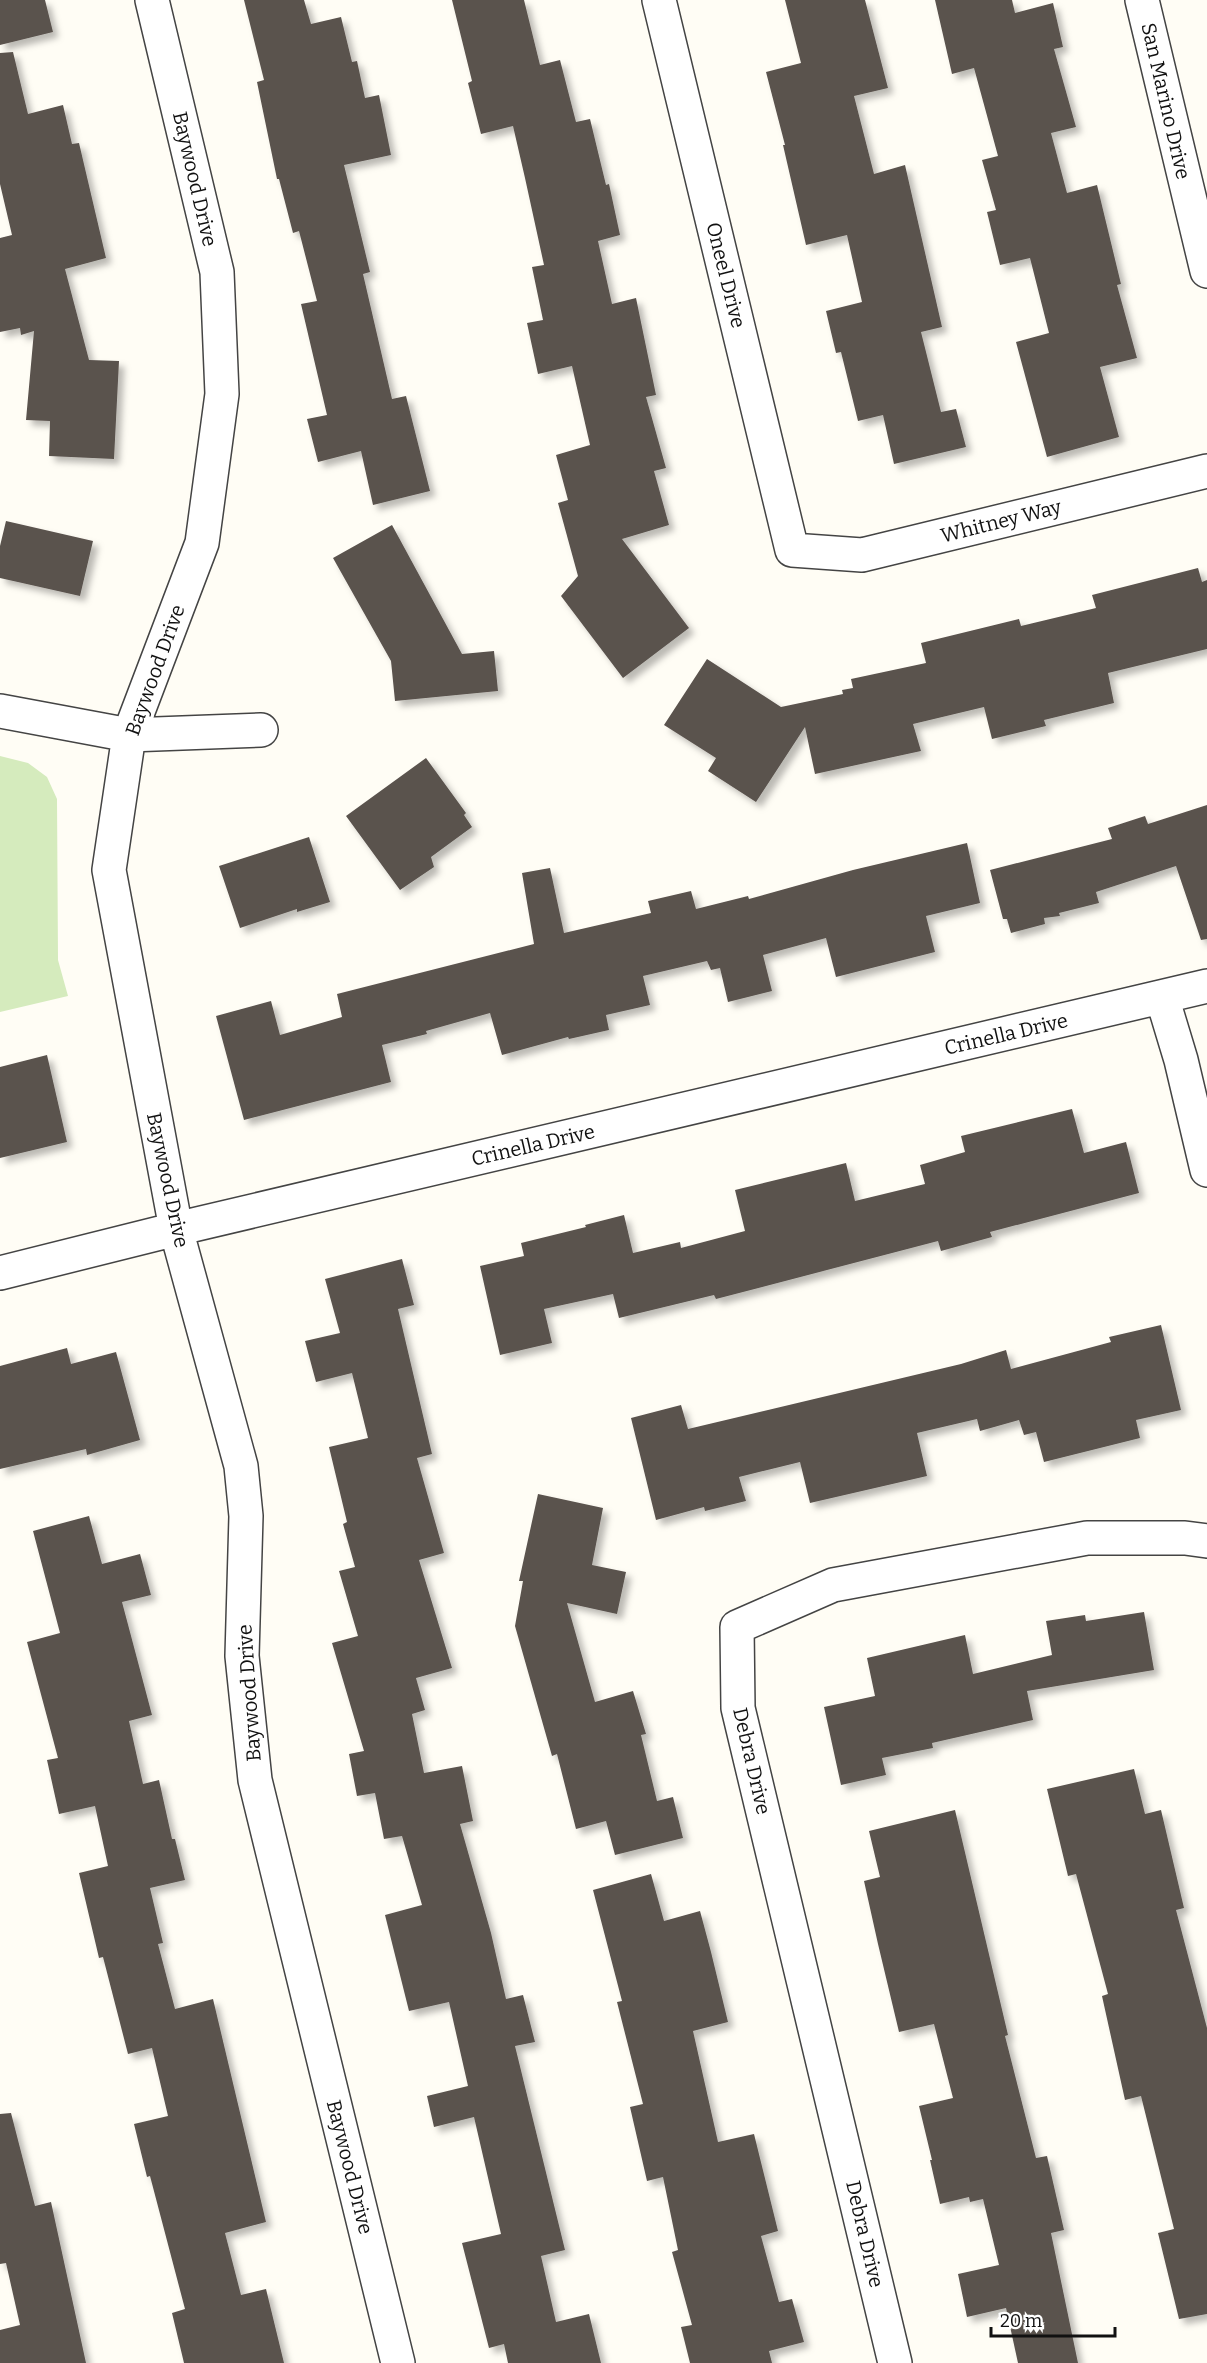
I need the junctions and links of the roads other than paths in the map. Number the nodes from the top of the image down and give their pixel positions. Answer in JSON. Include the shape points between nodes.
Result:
{"nodes":[{"id":1,"x":152,"y":0,"type":"edge"},
{"id":2,"x":659,"y":0,"type":"edge"},
{"id":3,"x":1142,"y":0,"type":"edge"},
{"id":4,"x":1207,"y":271,"type":"edge"},
{"id":5,"x":1207,"y":471,"type":"edge"},
{"id":6,"x":792,"y":550,"type":"joint"},
{"id":7,"x":0,"y":711,"type":"edge"},
{"id":8,"x":261,"y":730,"type":"dead end"},
{"id":9,"x":129,"y":735,"type":"junction"},
{"id":10,"x":1207,"y":986,"type":"edge"},
{"id":11,"x":1162,"y":997,"type":"junction"},
{"id":12,"x":1207,"y":1170,"type":"edge"},
{"id":13,"x":176,"y":1229,"type":"junction"},
{"id":14,"x":0,"y":1273,"type":"edge"},
{"id":15,"x":1207,"y":1541,"type":"edge"},
{"id":16,"x":398,"y":2363,"type":"edge"},
{"id":17,"x":895,"y":2363,"type":"edge"}],
"edges":[{"from":1,"to":9,"type":"street","name":"Baywood Drive","via":[[217,272],[222,394],[202,543]]},
{"from":2,"to":6,"type":"street","name":"Oneel Drive"},
{"from":3,"to":4,"type":"street","name":"San Marino Drive"},
{"from":5,"to":6,"type":"street","name":"Whitney Way","via":[[862,555]]},
{"from":7,"to":9,"type":"street"},
{"from":8,"to":9,"type":"street"},
{"from":9,"to":13,"type":"street","name":"Baywood Drive","via":[[109,870]]},
{"from":10,"to":11,"type":"street","name":"Crinella Drive"},
{"from":11,"to":12,"type":"street"},
{"from":11,"to":13,"type":"street","name":"Crinella Drive"},
{"from":13,"to":14,"type":"street","name":"Crinella Drive"},
{"from":13,"to":16,"type":"street","name":"Baywood Drive","via":[[241,1466],[246,1515],[242,1656],[255,1780]]},
{"from":15,"to":17,"type":"street","name":"Debra Drive","via":[[1087,1538],[983,1557],[833,1585],[737,1627],[738,1708]]}]}
